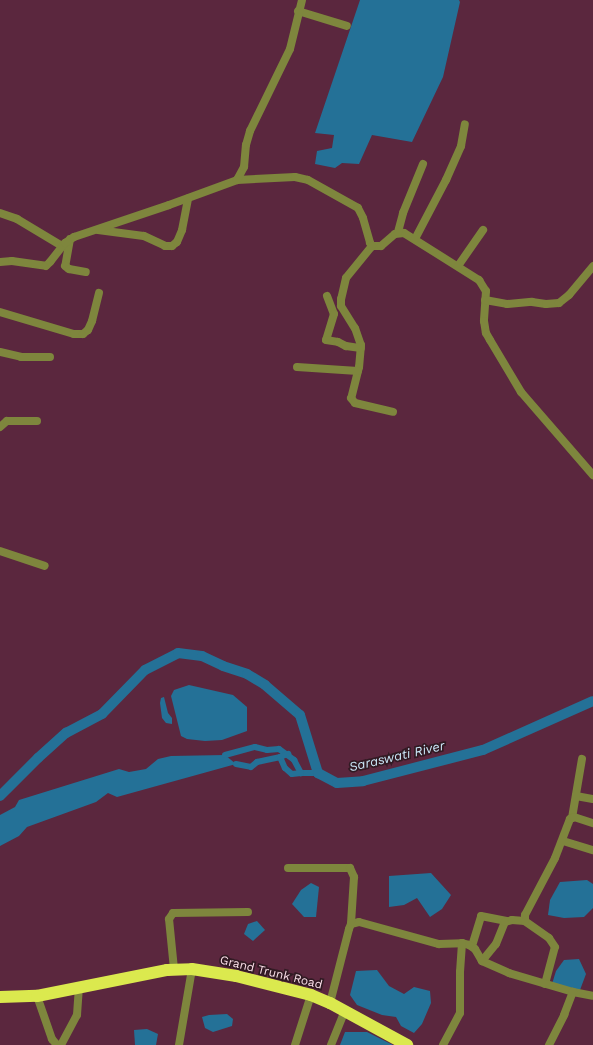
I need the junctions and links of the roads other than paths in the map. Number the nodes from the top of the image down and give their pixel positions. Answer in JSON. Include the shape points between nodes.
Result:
{"nodes":[{"id":1,"x":302,"y":0,"type":"edge"},
{"id":2,"x":298,"y":11,"type":"junction"},
{"id":3,"x":347,"y":26,"type":"dead end"},
{"id":4,"x":465,"y":124,"type":"dead end"},
{"id":5,"x":423,"y":164,"type":"dead end"},
{"id":6,"x":237,"y":180,"type":"junction"},
{"id":7,"x":188,"y":199,"type":"junction"},
{"id":8,"x":0,"y":213,"type":"edge"},
{"id":9,"x":95,"y":230,"type":"junction"},
{"id":10,"x":483,"y":230,"type":"dead end"},
{"id":11,"x":398,"y":232,"type":"junction"},
{"id":12,"x":70,"y":239,"type":"junction"},
{"id":13,"x":415,"y":239,"type":"junction"},
{"id":14,"x":62,"y":246,"type":"junction"},
{"id":15,"x":372,"y":246,"type":"junction"},
{"id":16,"x":3,"y":262,"type":"edge"},
{"id":17,"x":458,"y":266,"type":"junction"},
{"id":18,"x":593,"y":266,"type":"edge"},
{"id":19,"x":0,"y":269,"type":"edge"},
{"id":20,"x":86,"y":272,"type":"dead end"},
{"id":21,"x":99,"y":293,"type":"dead end"},
{"id":22,"x":327,"y":296,"type":"dead end"},
{"id":23,"x":485,"y":300,"type":"junction"},
{"id":24,"x":0,"y":312,"type":"edge"},
{"id":25,"x":361,"y":348,"type":"junction"},
{"id":26,"x":0,"y":352,"type":"edge"},
{"id":27,"x":50,"y":357,"type":"dead end"},
{"id":28,"x":297,"y":367,"type":"dead end"},
{"id":29,"x":358,"y":371,"type":"junction"},
{"id":30,"x":393,"y":412,"type":"dead end"},
{"id":31,"x":37,"y":421,"type":"dead end"},
{"id":32,"x":0,"y":427,"type":"edge"},
{"id":33,"x":593,"y":476,"type":"edge"},
{"id":34,"x":0,"y":551,"type":"edge"},
{"id":35,"x":45,"y":566,"type":"dead end"},
{"id":36,"x":582,"y":759,"type":"dead end"},
{"id":37,"x":576,"y":796,"type":"junction"},
{"id":38,"x":593,"y":800,"type":"edge"},
{"id":39,"x":572,"y":818,"type":"junction"},
{"id":40,"x":593,"y":823,"type":"edge"},
{"id":41,"x":563,"y":841,"type":"junction"},
{"id":42,"x":593,"y":850,"type":"edge"},
{"id":43,"x":288,"y":868,"type":"dead end"},
{"id":44,"x":248,"y":912,"type":"dead end"},
{"id":45,"x":507,"y":921,"type":"junction"},
{"id":46,"x":526,"y":921,"type":"junction"},
{"id":47,"x":351,"y":924,"type":"junction"},
{"id":48,"x":462,"y":943,"type":"junction"},
{"id":49,"x":472,"y":946,"type":"junction"},
{"id":50,"x":482,"y":961,"type":"junction"},
{"id":51,"x":174,"y":969,"type":"junction"},
{"id":52,"x":192,"y":969,"type":"junction"},
{"id":53,"x":546,"y":984,"type":"junction"},
{"id":54,"x":79,"y":988,"type":"junction"},
{"id":55,"x":573,"y":992,"type":"junction"},
{"id":56,"x":311,"y":995,"type":"junction"},
{"id":57,"x":37,"y":996,"type":"junction"},
{"id":58,"x":593,"y":996,"type":"edge"},
{"id":59,"x":0,"y":997,"type":"edge"},
{"id":60,"x":330,"y":1003,"type":"junction"},
{"id":61,"x":345,"y":1011,"type":"junction"},
{"id":62,"x":57,"y":1045,"type":"edge"},
{"id":63,"x":61,"y":1045,"type":"edge"},
{"id":64,"x":179,"y":1045,"type":"edge"},
{"id":65,"x":295,"y":1045,"type":"edge"},
{"id":66,"x":331,"y":1045,"type":"edge"},
{"id":67,"x":407,"y":1045,"type":"edge"},
{"id":68,"x":443,"y":1045,"type":"edge"},
{"id":69,"x":549,"y":1045,"type":"edge"}],
"edges":[{"from":1,"to":2,"type":"street"},
{"from":2,"to":3,"type":"street"},
{"from":2,"to":6,"type":"street","via":[[290,49],[250,131],[244,167]]},
{"from":4,"to":13,"type":"street","via":[[461,146]]},
{"from":5,"to":11,"type":"street"},
{"from":6,"to":7,"type":"street"},
{"from":6,"to":15,"type":"street","via":[[308,180],[358,208]]},
{"from":7,"to":9,"type":"street"},
{"from":7,"to":9,"type":"street","via":[[182,230],[177,242],[172,246],[165,246],[144,236]]},
{"from":8,"to":14,"type":"street","via":[[17,219]]},
{"from":9,"to":12,"type":"street"},
{"from":10,"to":17,"type":"street"},
{"from":11,"to":13,"type":"street"},
{"from":11,"to":15,"type":"street","via":[[381,246]]},
{"from":12,"to":14,"type":"street"},
{"from":12,"to":20,"type":"street","via":[[65,266]]},
{"from":13,"to":17,"type":"street"},
{"from":14,"to":16,"type":"street","via":[[46,266]]},
{"from":15,"to":25,"type":"street","via":[[346,278],[341,299],[343,308],[355,328]]},
{"from":16,"to":19,"type":"street"},
{"from":17,"to":23,"type":"street","via":[[483,284],[486,291]]},
{"from":18,"to":23,"type":"street","via":[[559,303],[507,304]]},
{"from":21,"to":24,"type":"street","via":[[92,321],[88,330],[82,334],[74,334]]},
{"from":22,"to":25,"type":"street","via":[[334,314],[326,340]]},
{"from":23,"to":33,"type":"street","via":[[486,333],[517,387]]},
{"from":25,"to":29,"type":"street"},
{"from":26,"to":27,"type":"street","via":[[21,357]]},
{"from":28,"to":29,"type":"street"},
{"from":29,"to":30,"type":"street","via":[[351,396],[353,403]]},
{"from":31,"to":32,"type":"street","via":[[7,421]]},
{"from":34,"to":35,"type":"street"},
{"from":36,"to":37,"type":"street"},
{"from":37,"to":38,"type":"street"},
{"from":37,"to":39,"type":"street"},
{"from":39,"to":40,"type":"street"},
{"from":39,"to":41,"type":"street"},
{"from":41,"to":42,"type":"street"},
{"from":41,"to":46,"type":"street","via":[[526,911]]},
{"from":43,"to":47,"type":"street","via":[[350,868],[354,877]]},
{"from":44,"to":51,"type":"street","via":[[172,914],[169,919]]},
{"from":45,"to":46,"type":"street"},
{"from":45,"to":49,"type":"street","via":[[480,916]]},
{"from":45,"to":50,"type":"street","via":[[496,944]]},
{"from":46,"to":53,"type":"street","via":[[549,938],[555,947]]},
{"from":47,"to":48,"type":"street","via":[[359,922],[378,926],[439,944]]},
{"from":47,"to":60,"type":"street"},
{"from":48,"to":49,"type":"street"},
{"from":48,"to":68,"type":"street","via":[[460,1013]]},
{"from":49,"to":50,"type":"street"},
{"from":50,"to":53,"type":"street","via":[[509,973]]},
{"from":51,"to":52,"type":"highway","name":"Grand Trunk Road"},
{"from":51,"to":54,"type":"highway","name":"Grand Trunk Road"},
{"from":52,"to":56,"type":"highway","name":"Grand Trunk Road","via":[[236,976]]},
{"from":52,"to":64,"type":"street"},
{"from":53,"to":55,"type":"street"},
{"from":54,"to":57,"type":"highway","name":"Grand Trunk Road"},
{"from":54,"to":63,"type":"street","via":[[77,1015]]},
{"from":55,"to":58,"type":"street"},
{"from":55,"to":69,"type":"street"},
{"from":56,"to":60,"type":"highway","name":"Grand Trunk Road"},
{"from":56,"to":65,"type":"street"},
{"from":57,"to":59,"type":"highway","name":"Grand Trunk Road"},
{"from":57,"to":62,"type":"street","via":[[52,1039]]},
{"from":60,"to":61,"type":"highway","name":"Grand Trunk Road"},
{"from":61,"to":66,"type":"street"},
{"from":61,"to":67,"type":"highway","name":"Grand Trunk Road"}]}
